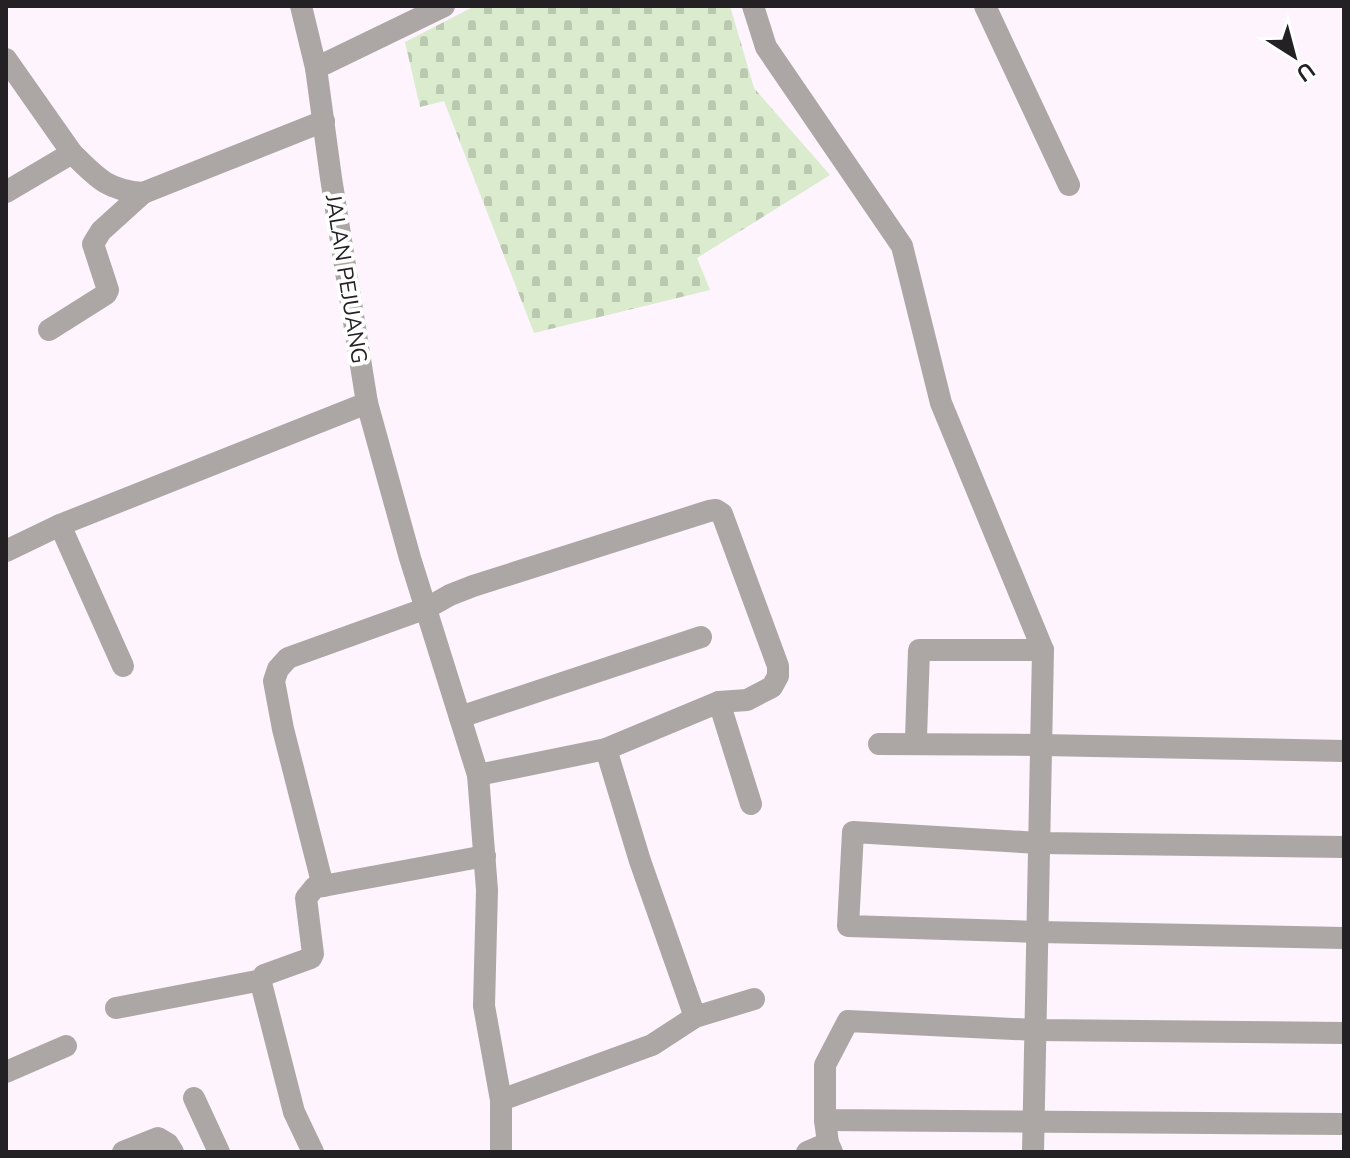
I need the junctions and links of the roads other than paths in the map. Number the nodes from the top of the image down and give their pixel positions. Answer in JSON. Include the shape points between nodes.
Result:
{"nodes":[{"id":1,"x":301,"y":6,"type":"edge"},
{"id":2,"x":444,"y":6,"type":"edge"},
{"id":3,"x":753,"y":6,"type":"edge"},
{"id":4,"x":985,"y":6,"type":"edge"},
{"id":5,"x":6,"y":59,"type":"edge"},
{"id":6,"x":316,"y":68,"type":"junction"},
{"id":7,"x":324,"y":121,"type":"junction"},
{"id":8,"x":72,"y":153,"type":"junction"},
{"id":9,"x":1069,"y":185,"type":"dead end"},
{"id":10,"x":6,"y":192,"type":"edge"},
{"id":11,"x":143,"y":193,"type":"junction"},
{"id":12,"x":49,"y":330,"type":"dead end"},
{"id":13,"x":367,"y":403,"type":"junction"},
{"id":14,"x":60,"y":525,"type":"junction"},
{"id":15,"x":6,"y":551,"type":"edge"},
{"id":16,"x":427,"y":608,"type":"junction"},
{"id":17,"x":701,"y":637,"type":"dead end"},
{"id":18,"x":1043,"y":650,"type":"junction"},
{"id":19,"x":123,"y":666,"type":"dead end"},
{"id":20,"x":719,"y":702,"type":"junction"},
{"id":21,"x":460,"y":717,"type":"junction"},
{"id":22,"x":916,"y":738,"type":"dead end"},
{"id":23,"x":879,"y":744,"type":"dead end"},
{"id":24,"x":1042,"y":745,"type":"junction"},
{"id":25,"x":606,"y":749,"type":"junction"},
{"id":26,"x":1344,"y":751,"type":"edge"},
{"id":27,"x":478,"y":775,"type":"junction"},
{"id":28,"x":751,"y":804,"type":"dead end"},
{"id":29,"x":1039,"y":843,"type":"junction"},
{"id":30,"x":1344,"y":847,"type":"edge"},
{"id":31,"x":485,"y":856,"type":"junction"},
{"id":32,"x":323,"y":886,"type":"junction"},
{"id":33,"x":1038,"y":932,"type":"junction"},
{"id":34,"x":1344,"y":938,"type":"edge"},
{"id":35,"x":262,"y":980,"type":"junction"},
{"id":36,"x":754,"y":999,"type":"dead end"},
{"id":37,"x":116,"y":1008,"type":"dead end"},
{"id":38,"x":695,"y":1017,"type":"junction"},
{"id":39,"x":1036,"y":1030,"type":"junction"},
{"id":40,"x":1344,"y":1033,"type":"edge"},
{"id":41,"x":66,"y":1046,"type":"dead end"},
{"id":42,"x":6,"y":1072,"type":"edge"},
{"id":43,"x":194,"y":1098,"type":"dead end"},
{"id":44,"x":501,"y":1100,"type":"junction"},
{"id":45,"x":825,"y":1120,"type":"junction"},
{"id":46,"x":1034,"y":1122,"type":"junction"},
{"id":47,"x":1344,"y":1124,"type":"edge"},
{"id":48,"x":822,"y":1149,"type":"edge"},
{"id":49,"x":123,"y":1152,"type":"edge"},
{"id":50,"x":173,"y":1152,"type":"edge"},
{"id":51,"x":219,"y":1152,"type":"edge"},
{"id":52,"x":313,"y":1152,"type":"edge"},
{"id":53,"x":501,"y":1152,"type":"edge"},
{"id":54,"x":1033,"y":1152,"type":"edge"}],
"edges":[{"from":1,"to":6,"type":"street","name":"JALAN PEJUANG"},
{"from":2,"to":6,"type":"street"},
{"from":3,"to":18,"type":"street","via":[[766,47],[902,246],[941,403]]},
{"from":4,"to":9,"type":"street"},
{"from":5,"to":8,"type":"street"},
{"from":6,"to":7,"type":"street","name":"JALAN PEJUANG"},
{"from":7,"to":11,"type":"street"},
{"from":7,"to":13,"type":"street","name":"JALAN PEJUANG"},
{"from":8,"to":10,"type":"street"},
{"from":8,"to":11,"type":"street","via":[[107,185]]},
{"from":11,"to":12,"type":"street","via":[[95,238],[106,294]]},
{"from":13,"to":14,"type":"street"},
{"from":13,"to":16,"type":"street","name":"JALAN PEJUANG"},
{"from":14,"to":15,"type":"street"},
{"from":14,"to":19,"type":"street"},
{"from":16,"to":20,"type":"street","via":[[473,586],[716,510],[726,520],[778,671],[766,692]]},
{"from":16,"to":21,"type":"street","name":"JALAN PEJUANG"},
{"from":16,"to":32,"type":"street","via":[[288,658],[276,675],[283,729]]},
{"from":17,"to":21,"type":"street"},
{"from":18,"to":22,"type":"street","via":[[919,650]]},
{"from":18,"to":24,"type":"street"},
{"from":20,"to":25,"type":"street"},
{"from":20,"to":28,"type":"street"},
{"from":21,"to":27,"type":"street","name":"JALAN PEJUANG"},
{"from":23,"to":24,"type":"street"},
{"from":24,"to":26,"type":"street"},
{"from":24,"to":29,"type":"street"},
{"from":25,"to":27,"type":"street"},
{"from":25,"to":38,"type":"street"},
{"from":27,"to":31,"type":"street","name":"JALAN PEJUANG"},
{"from":29,"to":30,"type":"street"},
{"from":29,"to":33,"type":"street"},
{"from":29,"to":33,"type":"street","via":[[853,832],[848,926]]},
{"from":31,"to":32,"type":"street"},
{"from":31,"to":44,"type":"street","name":"JALAN PEJUANG","via":[[484,1006]]},
{"from":32,"to":35,"type":"street","via":[[306,898],[311,958]]},
{"from":33,"to":34,"type":"street"},
{"from":33,"to":39,"type":"street"},
{"from":35,"to":37,"type":"street"},
{"from":35,"to":52,"type":"street","via":[[294,1112]]},
{"from":36,"to":38,"type":"street"},
{"from":38,"to":44,"type":"street","via":[[652,1045]]},
{"from":39,"to":40,"type":"street"},
{"from":39,"to":45,"type":"street","via":[[848,1021],[825,1065]]},
{"from":39,"to":46,"type":"street"},
{"from":41,"to":42,"type":"street"},
{"from":43,"to":51,"type":"street"},
{"from":44,"to":53,"type":"street","name":"JALAN PEJUANG"},
{"from":45,"to":46,"type":"street"},
{"from":45,"to":48,"type":"street"},
{"from":46,"to":47,"type":"street"},
{"from":46,"to":54,"type":"street"},
{"from":49,"to":50,"type":"street","via":[[158,1138]]}]}
